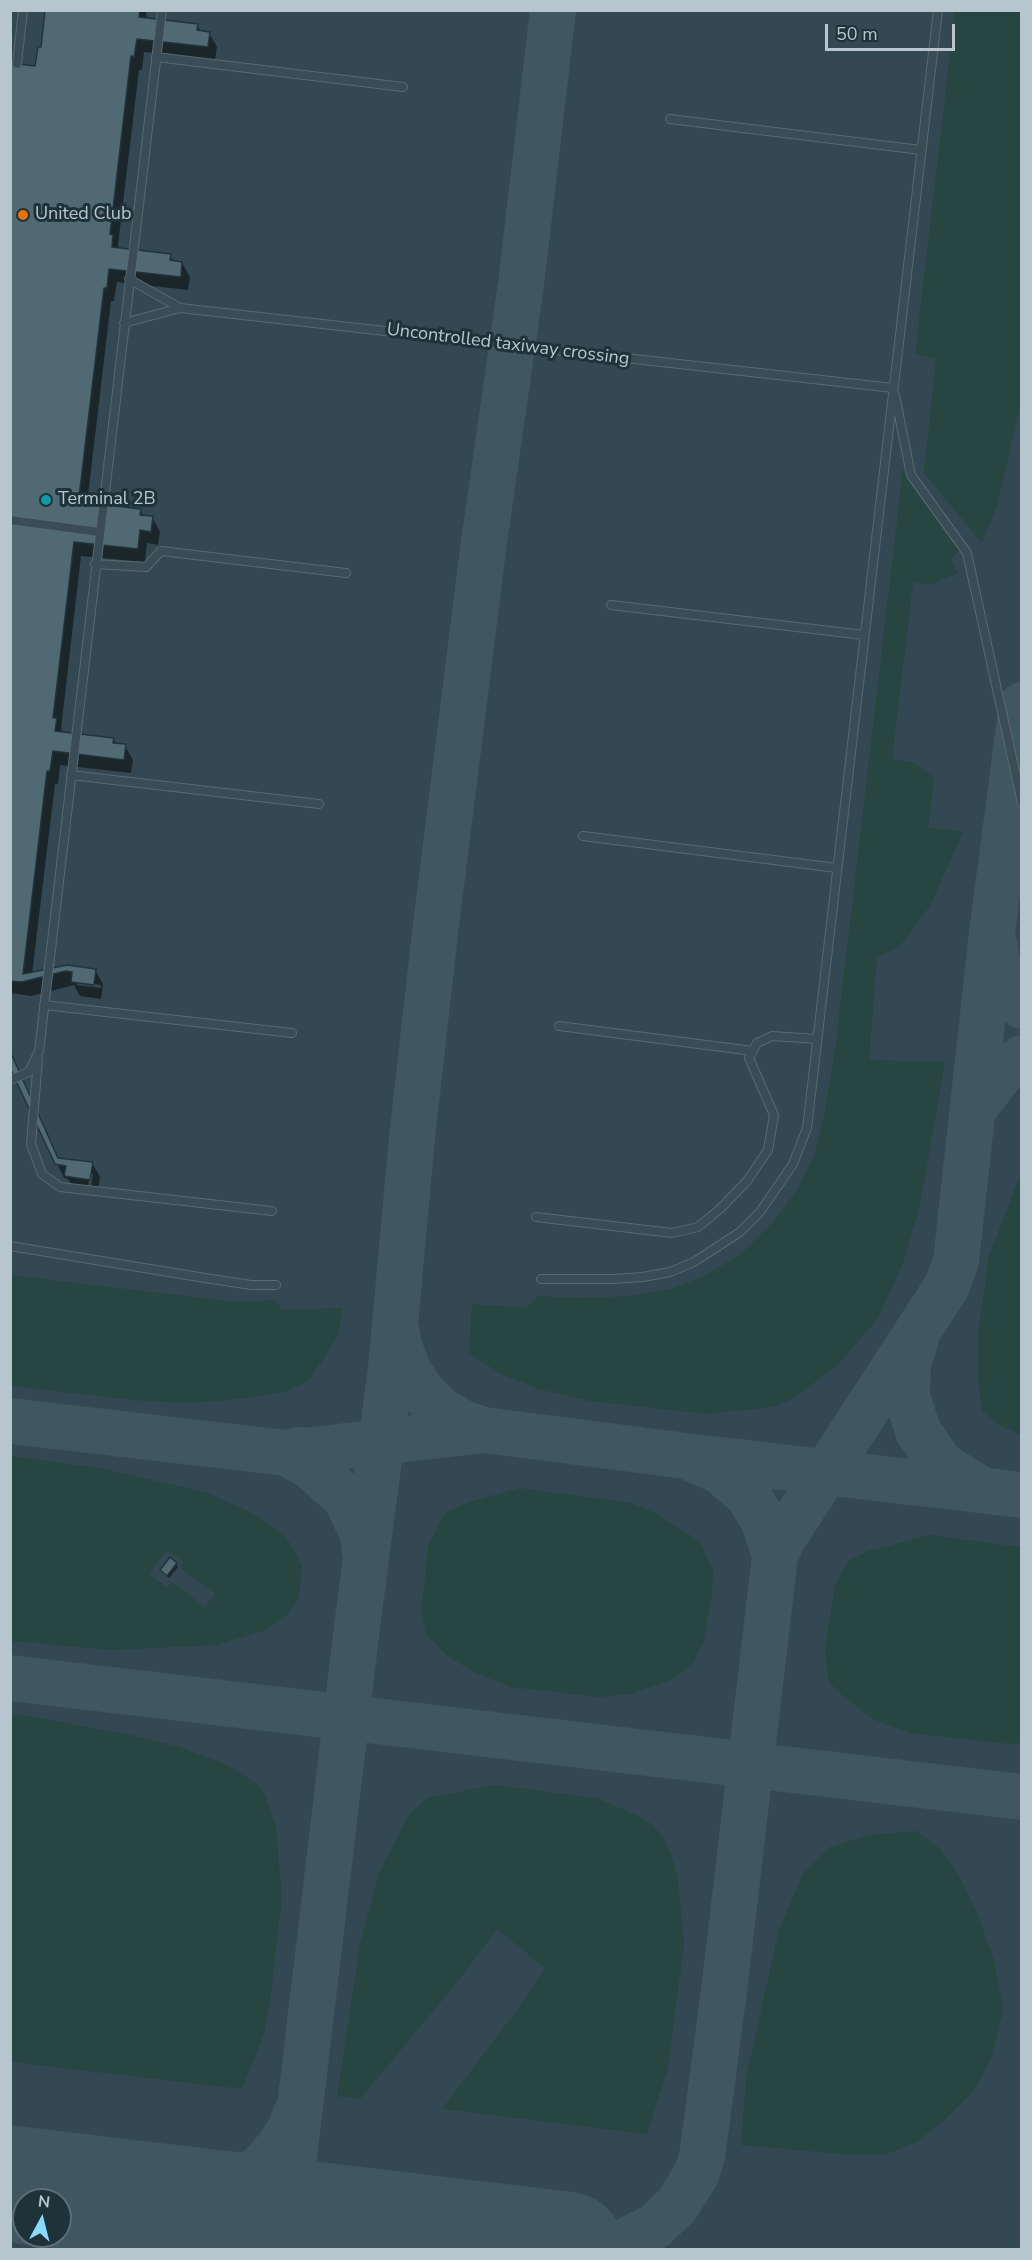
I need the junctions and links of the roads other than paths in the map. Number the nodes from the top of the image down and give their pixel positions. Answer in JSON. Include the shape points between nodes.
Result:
{"nodes":[{"id":1,"x":23,"y":10,"type":"edge"},
{"id":2,"x":162,"y":10,"type":"edge"},
{"id":3,"x":938,"y":10,"type":"edge"},
{"id":4,"x":156,"y":57,"type":"junction"},
{"id":5,"x":17,"y":64,"type":"dead end"},
{"id":6,"x":403,"y":87,"type":"dead end"},
{"id":7,"x":670,"y":119,"type":"dead end"},
{"id":8,"x":921,"y":150,"type":"junction"},
{"id":9,"x":129,"y":279,"type":"junction"},
{"id":10,"x":180,"y":308,"type":"junction"},
{"id":11,"x":124,"y":323,"type":"junction"},
{"id":12,"x":893,"y":388,"type":"junction"},
{"id":13,"x":10,"y":520,"type":"edge"},
{"id":14,"x":99,"y":532,"type":"junction"},
{"id":15,"x":95,"y":564,"type":"junction"},
{"id":16,"x":346,"y":573,"type":"dead end"},
{"id":17,"x":611,"y":605,"type":"dead end"},
{"id":18,"x":864,"y":635,"type":"junction"},
{"id":19,"x":71,"y":776,"type":"junction"},
{"id":20,"x":1022,"y":803,"type":"edge"},
{"id":21,"x":319,"y":804,"type":"dead end"},
{"id":22,"x":583,"y":836,"type":"dead end"},
{"id":23,"x":837,"y":868,"type":"junction"},
{"id":24,"x":44,"y":1005,"type":"junction"},
{"id":25,"x":559,"y":1026,"type":"dead end"},
{"id":26,"x":292,"y":1033,"type":"dead end"},
{"id":27,"x":817,"y":1039,"type":"junction"},
{"id":28,"x":39,"y":1051,"type":"junction"},
{"id":29,"x":753,"y":1051,"type":"junction"},
{"id":30,"x":10,"y":1080,"type":"edge"},
{"id":31,"x":272,"y":1211,"type":"dead end"},
{"id":32,"x":536,"y":1217,"type":"dead end"},
{"id":33,"x":10,"y":1246,"type":"edge"},
{"id":34,"x":541,"y":1279,"type":"dead end"},
{"id":35,"x":276,"y":1285,"type":"dead end"}],
"edges":[{"from":1,"to":5,"type":"lane"},
{"from":2,"to":4,"type":"lane"},
{"from":3,"to":8,"type":"lane"},
{"from":4,"to":6,"type":"lane"},
{"from":4,"to":9,"type":"lane"},
{"from":7,"to":8,"type":"lane"},
{"from":8,"to":12,"type":"lane"},
{"from":9,"to":10,"type":"lane"},
{"from":9,"to":11,"type":"lane"},
{"from":10,"to":11,"type":"lane"},
{"from":10,"to":12,"type":"lane","name":"Uncontrolled taxiway crossing"},
{"from":11,"to":14,"type":"lane"},
{"from":12,"to":18,"type":"lane"},
{"from":12,"to":20,"type":"lane","via":[[911,475],[967,553]]},
{"from":13,"to":14,"type":"lane"},
{"from":14,"to":15,"type":"lane"},
{"from":15,"to":16,"type":"lane","via":[[146,567],[161,551]]},
{"from":15,"to":19,"type":"lane"},
{"from":17,"to":18,"type":"lane"},
{"from":18,"to":23,"type":"lane"},
{"from":19,"to":21,"type":"lane"},
{"from":19,"to":24,"type":"lane"},
{"from":22,"to":23,"type":"lane"},
{"from":23,"to":27,"type":"lane"},
{"from":24,"to":26,"type":"lane"},
{"from":24,"to":28,"type":"lane"},
{"from":25,"to":29,"type":"lane"},
{"from":27,"to":29,"type":"lane","via":[[772,1036],[757,1043]]},
{"from":27,"to":34,"type":"lane","via":[[807,1128],[793,1164],[760,1212],[740,1232],[694,1262],[670,1272],[614,1280]]},
{"from":28,"to":30,"type":"lane","via":[[29,1072]]},
{"from":28,"to":31,"type":"lane","via":[[31,1144],[42,1174],[60,1188]]},
{"from":29,"to":32,"type":"lane","via":[[749,1059],[774,1115],[768,1150],[747,1181],[698,1227],[672,1233]]},
{"from":33,"to":35,"type":"lane","via":[[251,1285]]}]}
